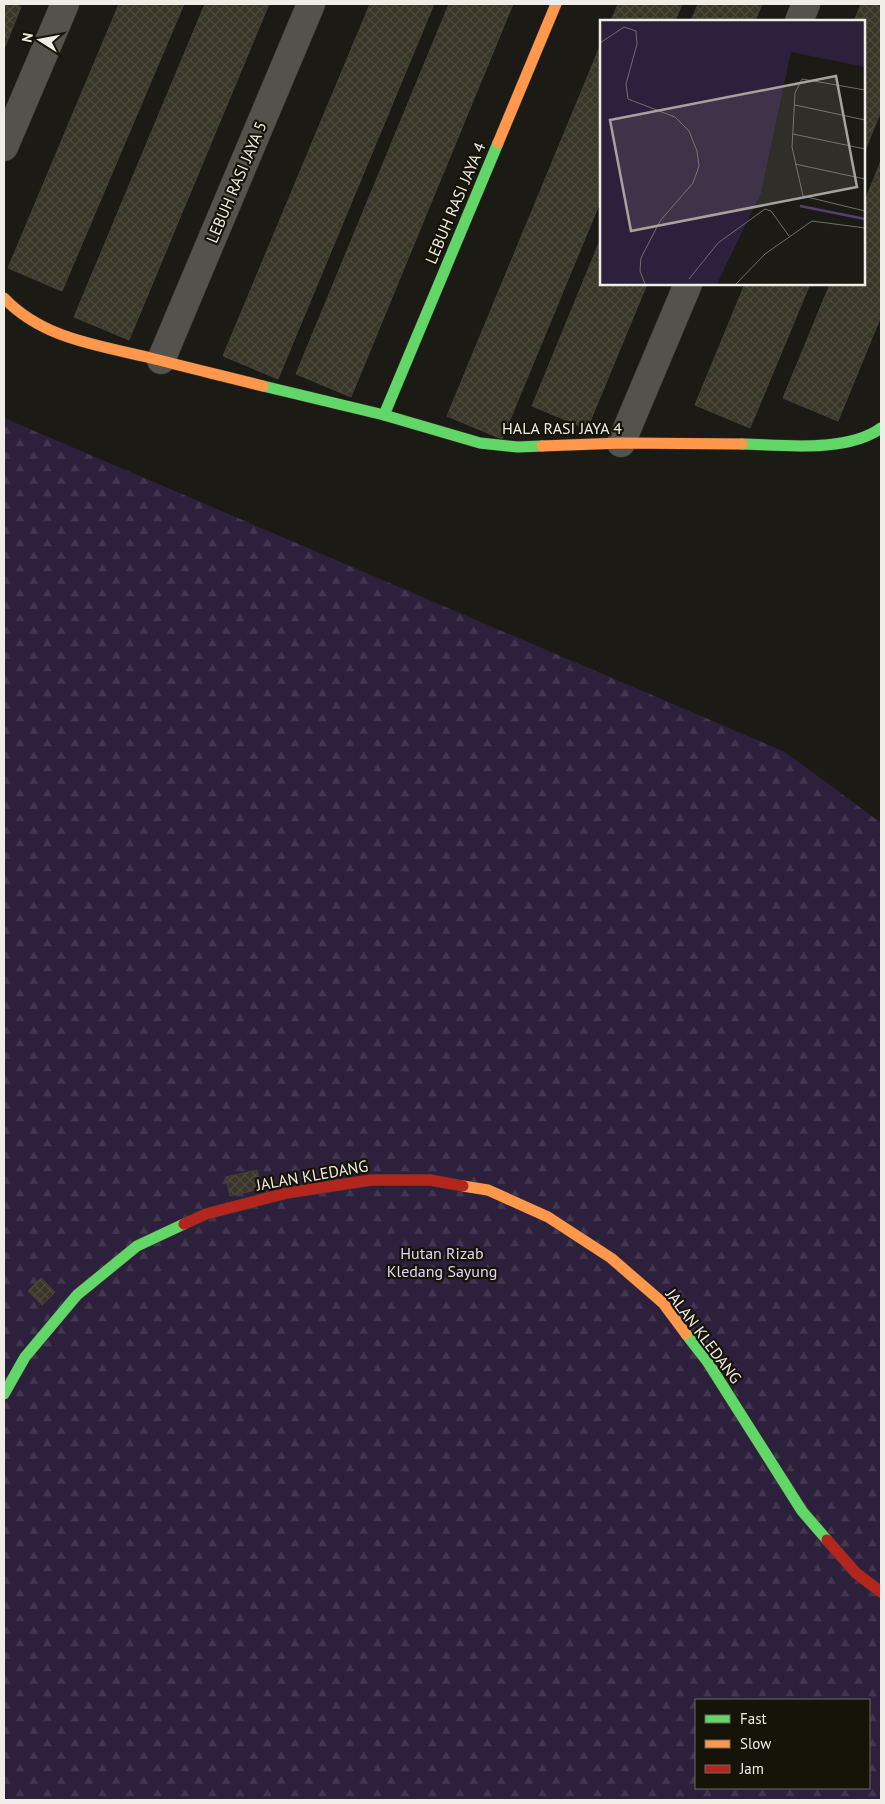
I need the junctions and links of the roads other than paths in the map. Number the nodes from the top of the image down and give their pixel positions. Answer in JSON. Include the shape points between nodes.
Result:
{"nodes":[{"id":1,"x":65,"y":4,"type":"edge"},
{"id":2,"x":311,"y":4,"type":"edge"},
{"id":3,"x":556,"y":4,"type":"edge"},
{"id":4,"x":806,"y":4,"type":"edge"},
{"id":5,"x":799,"y":20,"type":"edge"},
{"id":6,"x":4,"y":147,"type":"edge"},
{"id":7,"x":688,"y":285,"type":"edge"},
{"id":8,"x":4,"y":298,"type":"edge"},
{"id":9,"x":161,"y":360,"type":"junction"},
{"id":10,"x":384,"y":415,"type":"junction"},
{"id":11,"x":881,"y":428,"type":"edge"},
{"id":12,"x":621,"y":443,"type":"junction"},
{"id":13,"x":4,"y":1394,"type":"edge"},
{"id":14,"x":881,"y":1592,"type":"edge"}],
"edges":[{"from":1,"to":6,"type":"street"},
{"from":2,"to":9,"type":"street","name":"LEBUH RASI JAYA 5"},
{"from":3,"to":10,"type":"street","name":"LEBUH RASI JAYA 4"},
{"from":4,"to":5,"type":"street"},
{"from":7,"to":12,"type":"street"},
{"from":8,"to":9,"type":"street","name":"HALA RASI JAYA 4","via":[[13,309],[38,326],[71,339]]},
{"from":9,"to":10,"type":"street","name":"HALA RASI JAYA 4"},
{"from":10,"to":12,"type":"street","name":"HALA RASI JAYA 4","via":[[480,443],[518,447]]},
{"from":11,"to":12,"type":"street","name":"HALA RASI JAYA 4","via":[[856,441],[828,445]]},
{"from":13,"to":14,"type":"street","name":"JALAN KLEDANG","via":[[26,1357],[77,1295],[137,1246],[206,1214],[287,1193],[371,1180],[430,1180],[488,1190],[548,1217],[611,1258],[663,1303],[707,1361],[802,1511],[856,1573]]}]}
